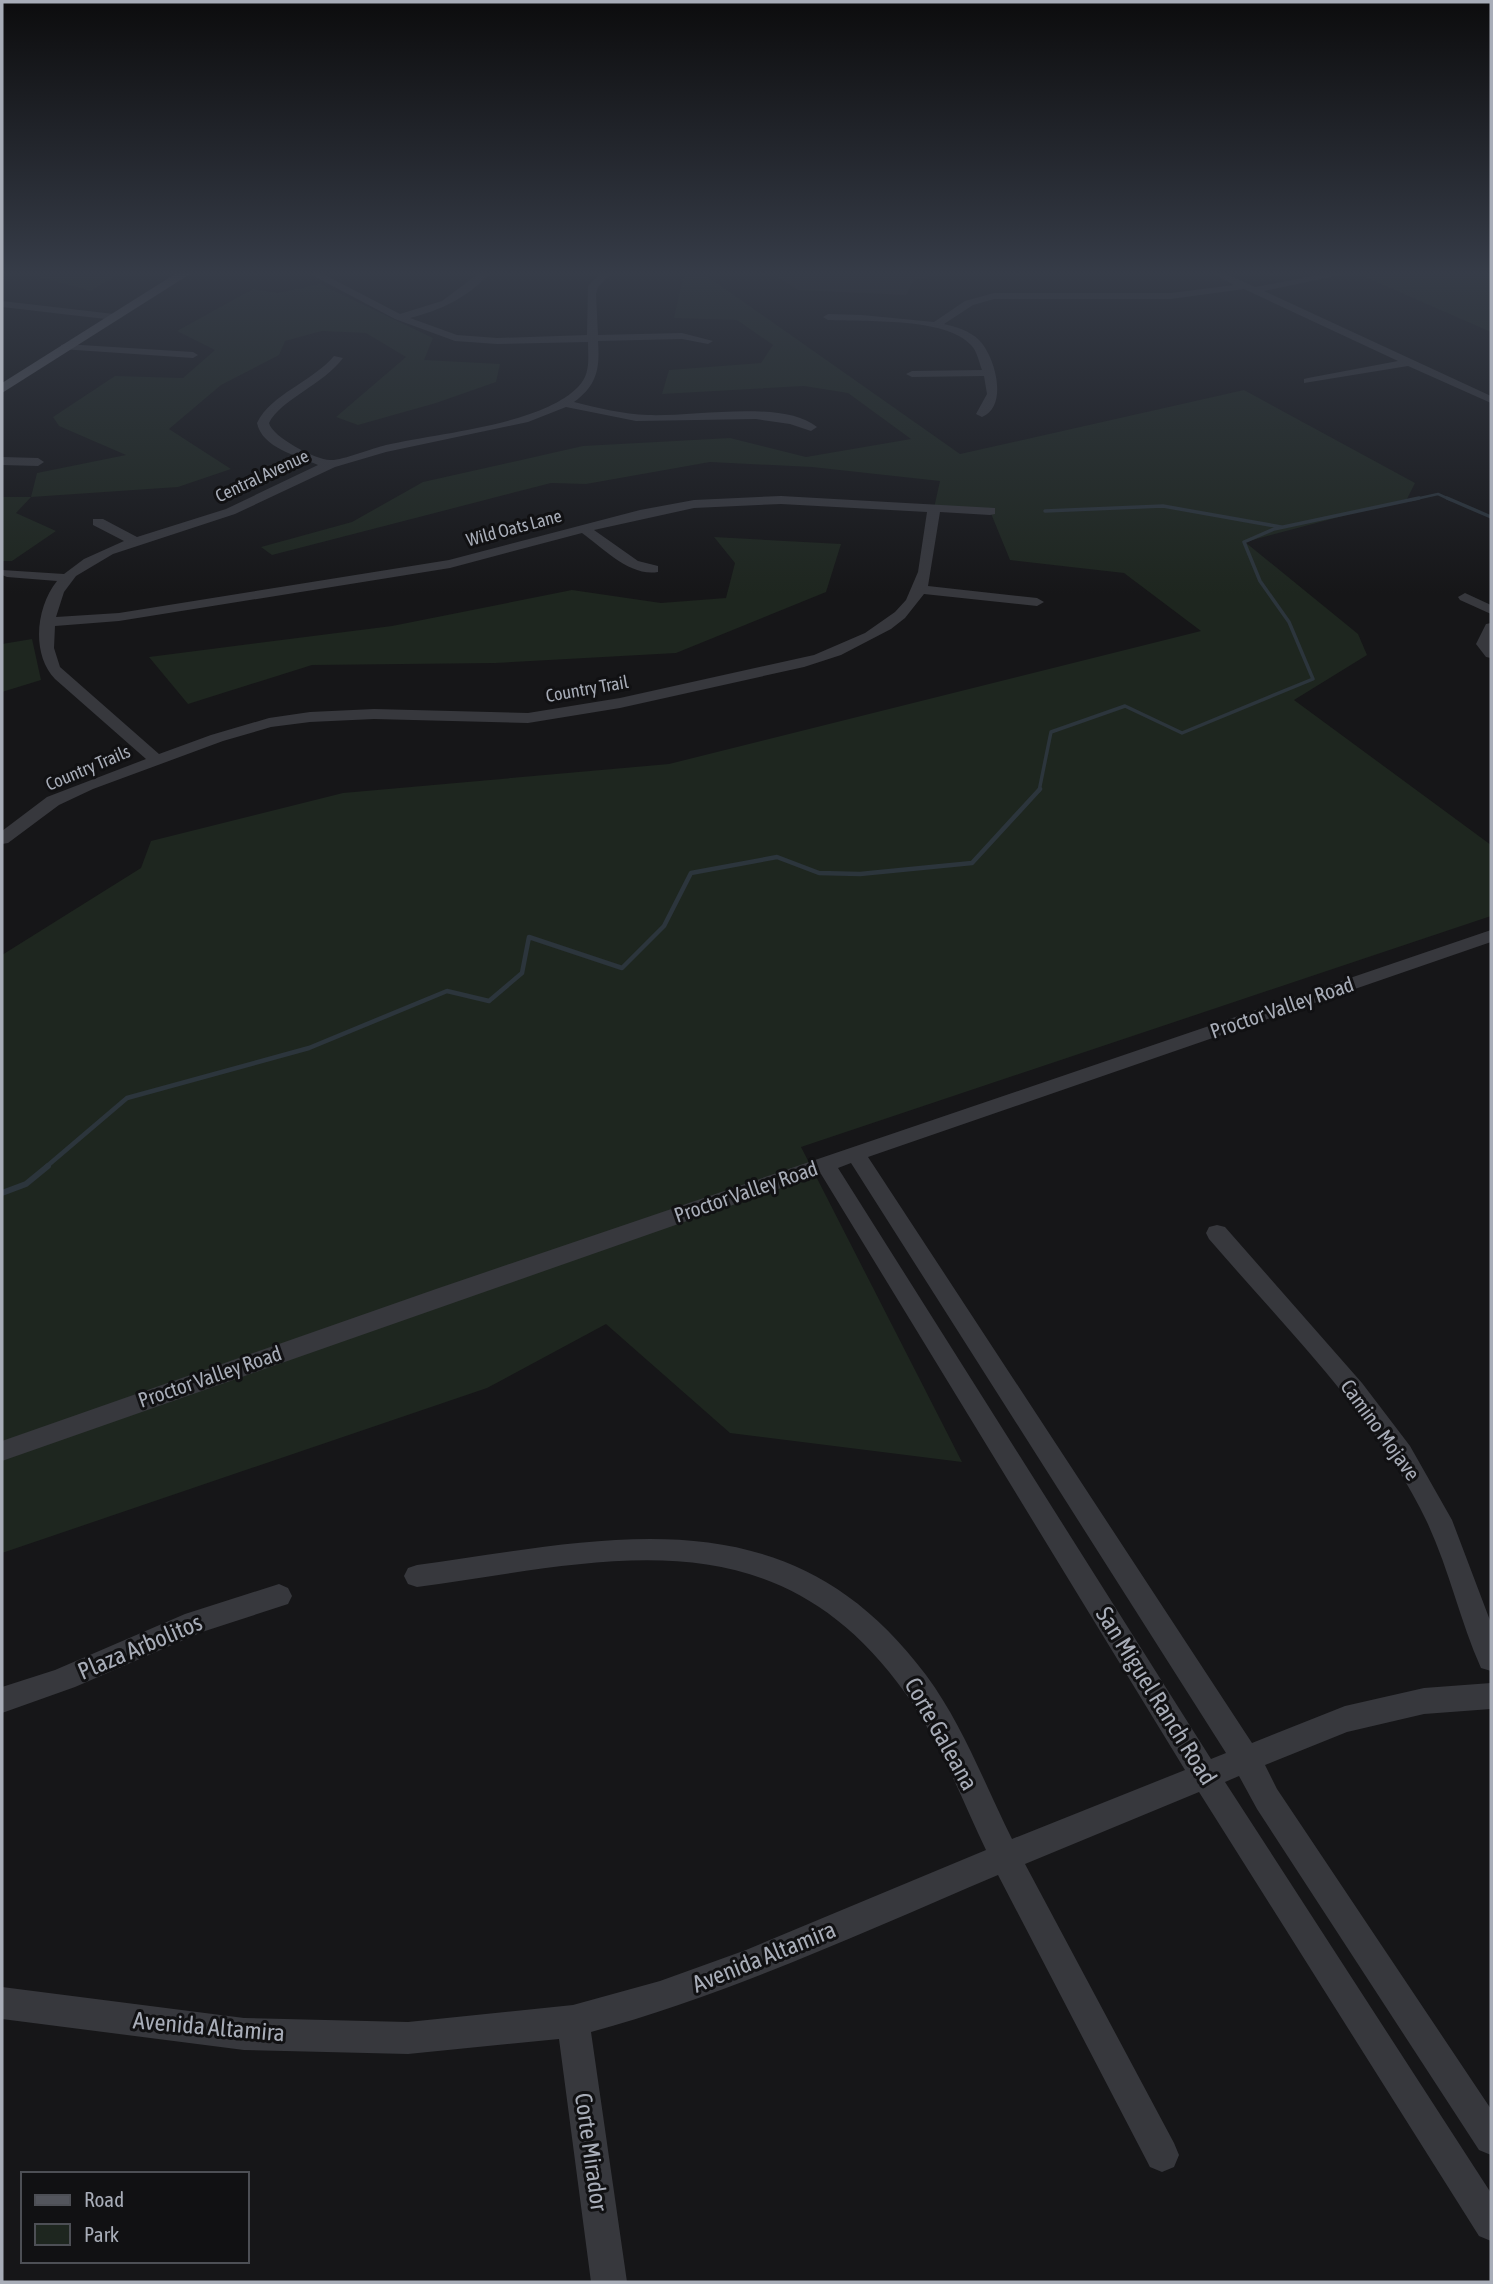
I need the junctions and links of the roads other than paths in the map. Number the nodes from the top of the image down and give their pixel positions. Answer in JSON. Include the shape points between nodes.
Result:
{"nodes":[{"id":1,"x":314,"y":381,"type":"edge"},
{"id":2,"x":590,"y":381,"type":"edge"},
{"id":3,"x":991,"y":381,"type":"edge"},
{"id":4,"x":1449,"y":381,"type":"edge"},
{"id":5,"x":1491,"y":400,"type":"edge"},
{"id":6,"x":564,"y":403,"type":"junction"},
{"id":7,"x":982,"y":414,"type":"dead end"},
{"id":8,"x":811,"y":427,"type":"dead end"},
{"id":9,"x":2,"y":461,"type":"edge"},
{"id":10,"x":38,"y":462,"type":"dead end"},
{"id":11,"x":328,"y":465,"type":"junction"},
{"id":12,"x":934,"y":508,"type":"junction"},
{"id":13,"x":990,"y":510,"type":"dead end"},
{"id":14,"x":98,"y":522,"type":"dead end"},
{"id":15,"x":584,"y":530,"type":"junction"},
{"id":16,"x":137,"y":542,"type":"junction"},
{"id":17,"x":653,"y":569,"type":"dead end"},
{"id":18,"x":7,"y":573,"type":"dead end"},
{"id":19,"x":66,"y":578,"type":"junction"},
{"id":20,"x":920,"y":589,"type":"junction"},
{"id":21,"x":1465,"y":597,"type":"dead end"},
{"id":22,"x":1037,"y":602,"type":"dead end"},
{"id":23,"x":1491,"y":610,"type":"edge"},
{"id":24,"x":48,"y":622,"type":"junction"},
{"id":25,"x":1491,"y":627,"type":"edge"},
{"id":26,"x":1491,"y":654,"type":"edge"},
{"id":27,"x":157,"y":760,"type":"junction"},
{"id":28,"x":2,"y":839,"type":"edge"},
{"id":29,"x":1491,"y":936,"type":"edge"},
{"id":30,"x":856,"y":1155,"type":"junction"},
{"id":31,"x":827,"y":1165,"type":"junction"},
{"id":32,"x":1217,"y":1233,"type":"dead end"},
{"id":33,"x":2,"y":1451,"type":"edge"},
{"id":34,"x":417,"y":1576,"type":"dead end"},
{"id":35,"x":279,"y":1596,"type":"dead end"},
{"id":36,"x":1491,"y":1659,"type":"edge"},
{"id":37,"x":1491,"y":1696,"type":"edge"},
{"id":38,"x":2,"y":1700,"type":"edge"},
{"id":39,"x":1245,"y":1759,"type":"junction"},
{"id":40,"x":1205,"y":1776,"type":"junction"},
{"id":41,"x":1005,"y":1857,"type":"junction"},
{"id":42,"x":2,"y":2003,"type":"edge"},
{"id":43,"x":573,"y":2021,"type":"junction"},
{"id":44,"x":1491,"y":2138,"type":"edge"},
{"id":45,"x":1162,"y":2155,"type":"dead end"},
{"id":46,"x":1491,"y":2224,"type":"edge"},
{"id":47,"x":609,"y":2282,"type":"edge"}],
"edges":[{"from":1,"to":11,"type":"street","via":[[275,405],[264,423],[273,439]]},
{"from":2,"to":6,"type":"street","name":"Central Avenue"},
{"from":3,"to":7,"type":"street","via":[[994,400]]},
{"from":4,"to":5,"type":"street"},
{"from":6,"to":8,"type":"street","via":[[633,418],[751,415]]},
{"from":6,"to":11,"type":"street","name":"Central Avenue","via":[[524,419]]},
{"from":9,"to":10,"type":"street"},
{"from":11,"to":16,"type":"street","name":"Central Avenue","via":[[243,508]]},
{"from":12,"to":13,"type":"street","name":"Wild Oats Lane"},
{"from":12,"to":15,"type":"street","name":"Wild Oats Lane","via":[[724,501],[656,510]]},
{"from":12,"to":20,"type":"street"},
{"from":14,"to":16,"type":"street"},
{"from":15,"to":17,"type":"street","via":[[633,564]]},
{"from":15,"to":24,"type":"street","name":"Wild Oats Lane","via":[[450,564],[133,615]]},
{"from":16,"to":19,"type":"street","name":"Central Avenue","via":[[98,557]]},
{"from":18,"to":19,"type":"street"},
{"from":19,"to":24,"type":"street","via":[[55,594]]},
{"from":20,"to":22,"type":"street"},
{"from":20,"to":27,"type":"street","name":"Country Trail","via":[[901,613],[870,636],[804,663],[528,718],[374,714],[289,719]]},
{"from":21,"to":23,"type":"street"},
{"from":24,"to":27,"type":"street","via":[[44,650],[50,666]]},
{"from":25,"to":26,"type":"street","via":[[1483,644]]},
{"from":27,"to":28,"type":"street","name":"Country Trails","via":[[53,801]]},
{"from":29,"to":30,"type":"street","name":"Proctor Valley Road"},
{"from":30,"to":31,"type":"street","name":"Proctor Valley Road"},
{"from":30,"to":39,"type":"street","name":"San Miguel Ranch Road"},
{"from":31,"to":33,"type":"street","name":"Proctor Valley Road"},
{"from":31,"to":40,"type":"street","name":"San Miguel Ranch Road"},
{"from":32,"to":36,"type":"street","name":"Camino Mojave","via":[[1353,1390],[1419,1481],[1439,1520]]},
{"from":34,"to":41,"type":"street","name":"Corte Galeana","via":[[585,1554],[684,1549],[745,1559],[799,1580],[862,1623],[903,1666],[937,1718]]},
{"from":35,"to":38,"type":"street","name":"Plaza Arbolitos","via":[[165,1634],[111,1660]]},
{"from":37,"to":39,"type":"street","name":"Avenida Altamira","via":[[1424,1701],[1345,1719]]},
{"from":39,"to":40,"type":"street","name":"Avenida Altamira"},
{"from":39,"to":44,"type":"street","name":"San Miguel Ranch Road","via":[[1266,1799]]},
{"from":40,"to":41,"type":"street","name":"Avenida Altamira"},
{"from":40,"to":46,"type":"street","name":"San Miguel Ranch Road"},
{"from":41,"to":43,"type":"street","name":"Avenida Altamira","via":[[747,1966]]},
{"from":41,"to":45,"type":"street","name":"Corte Galeana"},
{"from":42,"to":43,"type":"street","name":"Avenida Altamira","via":[[244,2034],[408,2038]]},
{"from":43,"to":47,"type":"street","name":"Corte Mirador"}]}
